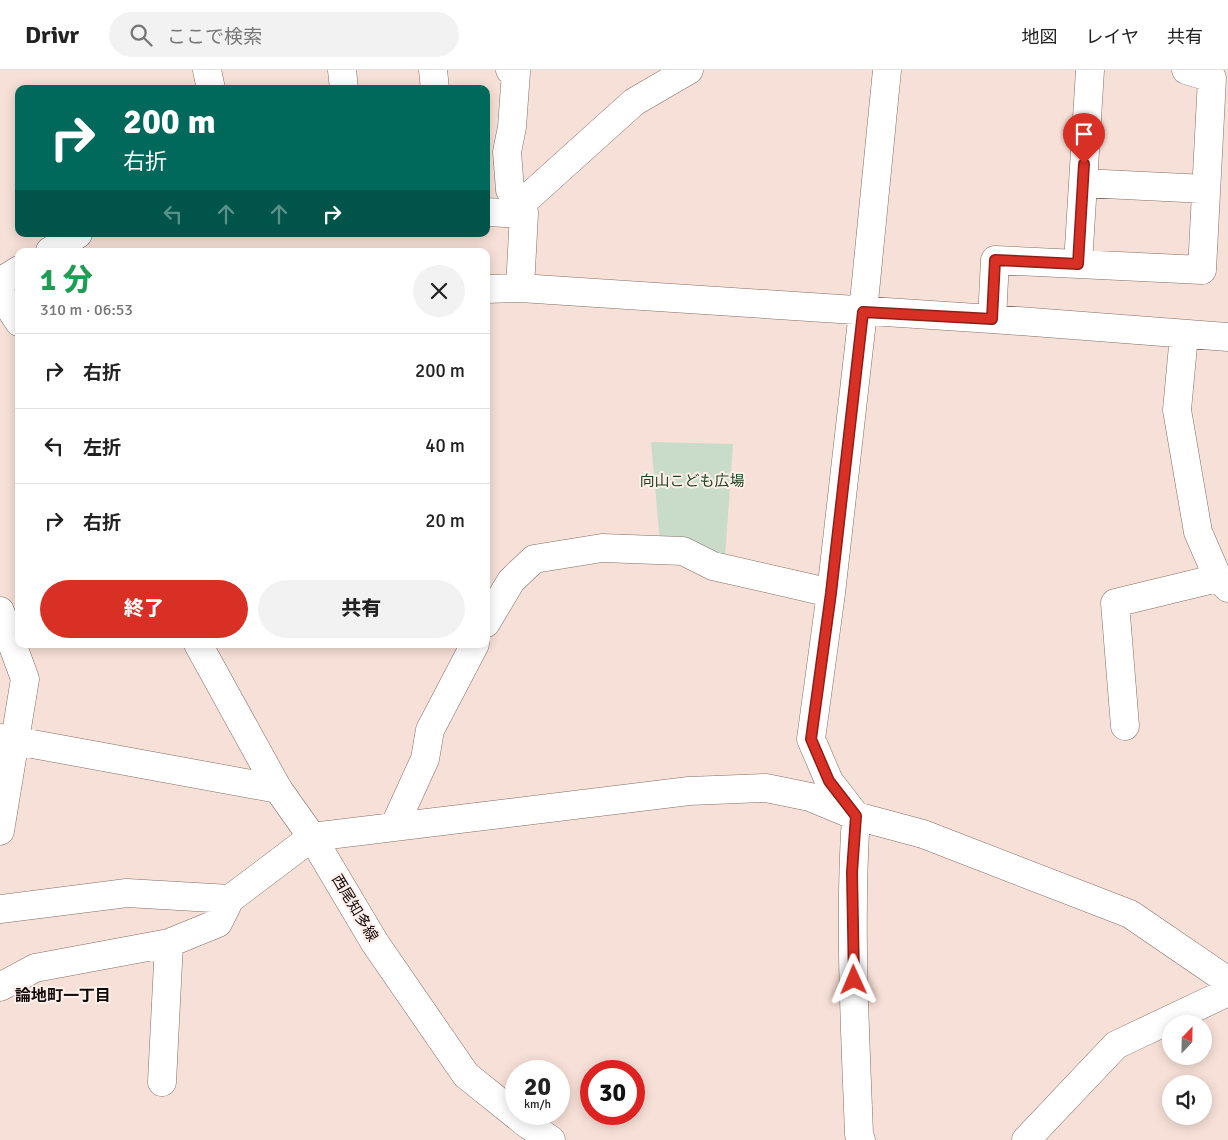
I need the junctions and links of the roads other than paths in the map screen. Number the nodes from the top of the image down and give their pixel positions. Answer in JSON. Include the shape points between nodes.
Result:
{"nodes":[{"id":1,"x":206,"y":70,"type":"edge"},
{"id":2,"x":342,"y":70,"type":"edge"},
{"id":3,"x":433,"y":70,"type":"edge"},
{"id":4,"x":510,"y":70,"type":"edge"},
{"id":5,"x":689,"y":70,"type":"edge"},
{"id":6,"x":887,"y":70,"type":"edge"},
{"id":7,"x":1090,"y":70,"type":"edge"},
{"id":8,"x":1186,"y":70,"type":"edge"},
{"id":9,"x":210,"y":85,"type":"edge"},
{"id":10,"x":344,"y":85,"type":"edge"},
{"id":11,"x":435,"y":85,"type":"edge"},
{"id":12,"x":1083,"y":183,"type":"junction"},
{"id":13,"x":1206,"y":189,"type":"junction"},
{"id":14,"x":523,"y":208,"type":"junction"},
{"id":15,"x":490,"y":212,"type":"edge"},
{"id":16,"x":73,"y":237,"type":"edge"},
{"id":17,"x":55,"y":248,"type":"edge"},
{"id":18,"x":1078,"y":264,"type":"junction"},
{"id":19,"x":15,"y":273,"type":"edge"},
{"id":20,"x":0,"y":282,"type":"edge"},
{"id":21,"x":520,"y":288,"type":"junction"},
{"id":22,"x":490,"y":289,"type":"edge"},
{"id":23,"x":0,"y":293,"type":"edge"},
{"id":24,"x":863,"y":312,"type":"junction"},
{"id":25,"x":15,"y":316,"type":"edge"},
{"id":26,"x":992,"y":319,"type":"junction"},
{"id":27,"x":1184,"y":335,"type":"junction"},
{"id":28,"x":1228,"y":337,"type":"edge"},
{"id":29,"x":1223,"y":583,"type":"edge"},
{"id":30,"x":831,"y":593,"type":"junction"},
{"id":31,"x":0,"y":598,"type":"edge"},
{"id":32,"x":15,"y":599,"type":"edge"},
{"id":33,"x":0,"y":611,"type":"edge"},
{"id":34,"x":490,"y":616,"type":"edge"},
{"id":35,"x":200,"y":648,"type":"edge"},
{"id":36,"x":473,"y":648,"type":"edge"},
{"id":37,"x":1125,"y":726,"type":"dead end"},
{"id":38,"x":7,"y":739,"type":"edge"},
{"id":39,"x":278,"y":789,"type":"junction"},
{"id":40,"x":856,"y":816,"type":"junction"},
{"id":41,"x":394,"y":827,"type":"junction"},
{"id":42,"x":0,"y":831,"type":"edge"},
{"id":43,"x":312,"y":837,"type":"junction"},
{"id":44,"x":230,"y":899,"type":"junction"},
{"id":45,"x":0,"y":909,"type":"edge"},
{"id":46,"x":168,"y":943,"type":"junction"},
{"id":47,"x":1228,"y":981,"type":"edge"},
{"id":48,"x":0,"y":987,"type":"edge"},
{"id":49,"x":1228,"y":992,"type":"edge"},
{"id":50,"x":162,"y":1082,"type":"dead end"},
{"id":51,"x":551,"y":1140,"type":"edge"},
{"id":52,"x":861,"y":1140,"type":"edge"},
{"id":53,"x":1026,"y":1140,"type":"edge"}],
"edges":[{"from":1,"to":9,"type":"street"},
{"from":2,"to":10,"type":"street"},
{"from":3,"to":11,"type":"street"},
{"from":4,"to":14,"type":"street","via":[[516,72],[507,152],[510,190]]},
{"from":5,"to":14,"type":"street","via":[[634,102]]},
{"from":6,"to":24,"type":"street"},
{"from":7,"to":12,"type":"street"},
{"from":8,"to":13,"type":"street","via":[[1212,78]]},
{"from":12,"to":13,"type":"street"},
{"from":12,"to":18,"type":"street"},
{"from":13,"to":18,"type":"street","via":[[1202,270]]},
{"from":14,"to":15,"type":"street"},
{"from":14,"to":21,"type":"street"},
{"from":16,"to":17,"type":"street"},
{"from":18,"to":26,"type":"street","via":[[995,260]]},
{"from":19,"to":20,"type":"street"},
{"from":21,"to":22,"type":"street"},
{"from":21,"to":24,"type":"street"},
{"from":23,"to":25,"type":"street"},
{"from":24,"to":26,"type":"street"},
{"from":24,"to":30,"type":"street"},
{"from":26,"to":27,"type":"street"},
{"from":27,"to":28,"type":"street"},
{"from":27,"to":29,"type":"street","via":[[1177,410],[1198,532]]},
{"from":29,"to":37,"type":"street","via":[[1115,603]]},
{"from":30,"to":34,"type":"street","via":[[713,566],[682,551],[602,548],[534,559],[510,581]]},
{"from":30,"to":40,"type":"street","via":[[811,739],[829,781]]},
{"from":31,"to":32,"type":"street"},
{"from":33,"to":38,"type":"street","via":[[25,679]]},
{"from":35,"to":39,"type":"street","name":"西尾知多線"},
{"from":36,"to":41,"type":"street","via":[[430,730],[425,759]]},
{"from":38,"to":39,"type":"street"},
{"from":38,"to":42,"type":"street"},
{"from":39,"to":43,"type":"street","name":"西尾知多線"},
{"from":40,"to":41,"type":"street","via":[[810,797],[766,788],[689,792]]},
{"from":40,"to":47,"type":"street","via":[[923,834],[1130,914]]},
{"from":40,"to":52,"type":"street","via":[[852,872]]},
{"from":41,"to":43,"type":"street"},
{"from":43,"to":44,"type":"street"},
{"from":43,"to":51,"type":"street","name":"西尾知多線","via":[[375,943],[466,1075]]},
{"from":44,"to":45,"type":"street","via":[[127,893]]},
{"from":44,"to":46,"type":"street","via":[[218,923]]},
{"from":46,"to":48,"type":"street","via":[[36,968]]},
{"from":46,"to":50,"type":"street"},
{"from":49,"to":53,"type":"street","via":[[1116,1045]]}]}
